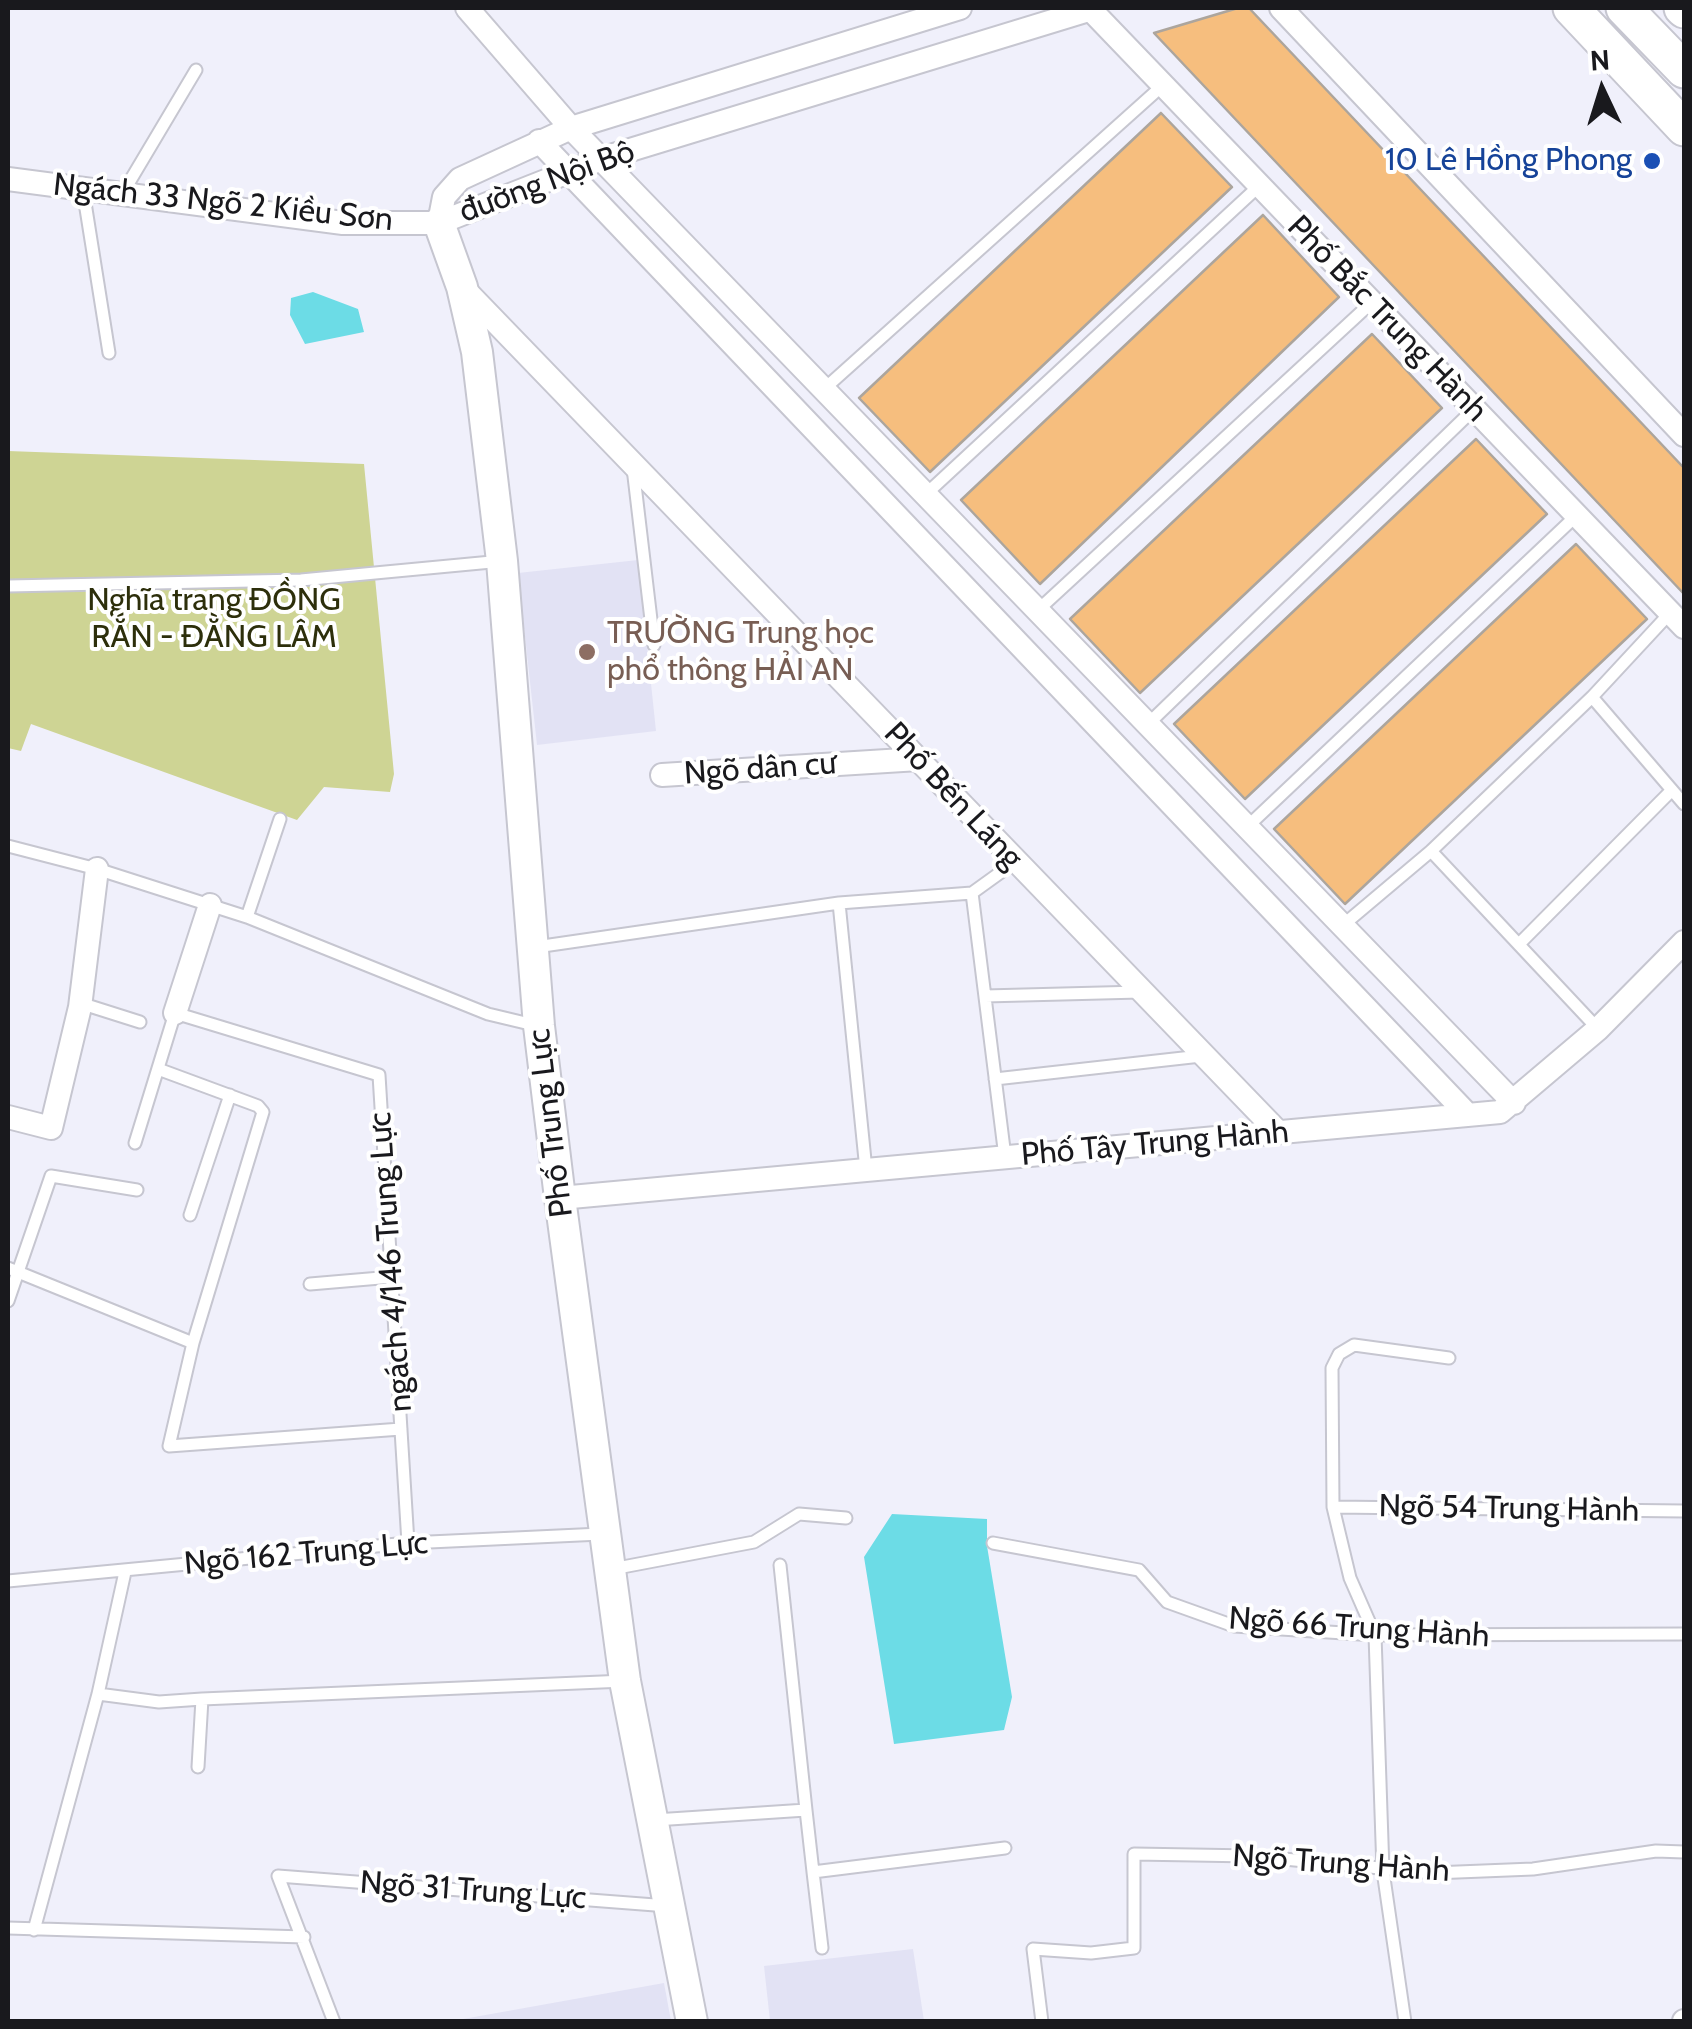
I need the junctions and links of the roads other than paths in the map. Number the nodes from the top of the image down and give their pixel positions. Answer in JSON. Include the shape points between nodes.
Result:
{"nodes":[{"id":1,"x":467,"y":8,"type":"edge"},
{"id":2,"x":960,"y":8,"type":"edge"},
{"id":3,"x":1093,"y":8,"type":"edge"},
{"id":4,"x":1282,"y":8,"type":"edge"},
{"id":5,"x":1571,"y":8,"type":"edge"},
{"id":6,"x":1624,"y":8,"type":"edge"},
{"id":7,"x":196,"y":70,"type":"dead end"},
{"id":8,"x":1684,"y":70,"type":"edge"},
{"id":9,"x":1162,"y":86,"type":"junction"},
{"id":10,"x":570,"y":128,"type":"junction"},
{"id":11,"x":1684,"y":128,"type":"edge"},
{"id":12,"x":539,"y":141,"type":"junction"},
{"id":13,"x":604,"y":158,"type":"junction"},
{"id":14,"x":567,"y":171,"type":"junction"},
{"id":15,"x":8,"y":179,"type":"edge"},
{"id":16,"x":1259,"y":186,"type":"junction"},
{"id":17,"x":83,"y":190,"type":"junction"},
{"id":18,"x":121,"y":196,"type":"junction"},
{"id":19,"x":439,"y":222,"type":"junction"},
{"id":20,"x":462,"y":287,"type":"junction"},
{"id":21,"x":1371,"y":303,"type":"junction"},
{"id":22,"x":109,"y":354,"type":"dead end"},
{"id":23,"x":823,"y":390,"type":"junction"},
{"id":24,"x":1474,"y":410,"type":"junction"},
{"id":25,"x":1684,"y":434,"type":"edge"},
{"id":26,"x":633,"y":464,"type":"junction"},
{"id":27,"x":925,"y":495,"type":"junction"},
{"id":28,"x":1576,"y":516,"type":"junction"},
{"id":29,"x":502,"y":561,"type":"junction"},
{"id":30,"x":8,"y":586,"type":"edge"},
{"id":31,"x":1038,"y":611,"type":"junction"},
{"id":32,"x":1677,"y":620,"type":"edge"},
{"id":33,"x":654,"y":645,"type":"dead end"},
{"id":34,"x":1592,"y":697,"type":"junction"},
{"id":35,"x":1147,"y":725,"type":"junction"},
{"id":36,"x":919,"y":760,"type":"junction"},
{"id":37,"x":662,"y":775,"type":"dead end"},
{"id":38,"x":1672,"y":790,"type":"junction"},
{"id":39,"x":1684,"y":804,"type":"edge"},
{"id":40,"x":280,"y":820,"type":"dead end"},
{"id":41,"x":1247,"y":828,"type":"junction"},
{"id":42,"x":8,"y":846,"type":"edge"},
{"id":43,"x":1430,"y":850,"type":"junction"},
{"id":44,"x":1015,"y":862,"type":"junction"},
{"id":45,"x":97,"y":869,"type":"junction"},
{"id":46,"x":972,"y":893,"type":"junction"},
{"id":47,"x":839,"y":903,"type":"junction"},
{"id":48,"x":210,"y":906,"type":"junction"},
{"id":49,"x":247,"y":918,"type":"junction"},
{"id":50,"x":1342,"y":926,"type":"junction"},
{"id":51,"x":1684,"y":942,"type":"edge"},
{"id":52,"x":1520,"y":943,"type":"junction"},
{"id":53,"x":534,"y":947,"type":"junction"},
{"id":54,"x":1140,"y":992,"type":"junction"},
{"id":55,"x":985,"y":996,"type":"junction"},
{"id":56,"x":80,"y":1004,"type":"junction"},
{"id":57,"x":175,"y":1014,"type":"junction"},
{"id":58,"x":140,"y":1022,"type":"dead end"},
{"id":59,"x":538,"y":1026,"type":"junction"},
{"id":60,"x":1598,"y":1029,"type":"junction"},
{"id":61,"x":1201,"y":1056,"type":"junction"},
{"id":62,"x":158,"y":1068,"type":"junction"},
{"id":63,"x":995,"y":1079,"type":"junction"},
{"id":64,"x":230,"y":1095,"type":"junction"},
{"id":65,"x":1514,"y":1103,"type":"junction"},
{"id":66,"x":1468,"y":1115,"type":"junction"},
{"id":67,"x":8,"y":1117,"type":"edge"},
{"id":68,"x":1278,"y":1132,"type":"junction"},
{"id":69,"x":136,"y":1143,"type":"dead end"},
{"id":70,"x":1005,"y":1157,"type":"junction"},
{"id":71,"x":866,"y":1170,"type":"junction"},
{"id":72,"x":137,"y":1190,"type":"dead end"},
{"id":73,"x":560,"y":1198,"type":"junction"},
{"id":74,"x":190,"y":1216,"type":"dead end"},
{"id":75,"x":13,"y":1269,"type":"edge"},
{"id":76,"x":392,"y":1277,"type":"junction"},
{"id":77,"x":310,"y":1284,"type":"dead end"},
{"id":78,"x":8,"y":1301,"type":"edge"},
{"id":79,"x":193,"y":1343,"type":"junction"},
{"id":80,"x":1449,"y":1358,"type":"dead end"},
{"id":81,"x":401,"y":1429,"type":"junction"},
{"id":82,"x":1333,"y":1507,"type":"junction"},
{"id":83,"x":1684,"y":1512,"type":"edge"},
{"id":84,"x":846,"y":1518,"type":"dead end"},
{"id":85,"x":606,"y":1534,"type":"junction"},
{"id":86,"x":408,"y":1543,"type":"junction"},
{"id":87,"x":993,"y":1543,"type":"dead end"},
{"id":88,"x":780,"y":1565,"type":"dead end"},
{"id":89,"x":612,"y":1569,"type":"junction"},
{"id":90,"x":126,"y":1572,"type":"junction"},
{"id":91,"x":8,"y":1581,"type":"edge"},
{"id":92,"x":1684,"y":1634,"type":"edge"},
{"id":93,"x":1375,"y":1635,"type":"junction"},
{"id":94,"x":625,"y":1681,"type":"junction"},
{"id":95,"x":98,"y":1694,"type":"junction"},
{"id":96,"x":202,"y":1699,"type":"junction"},
{"id":97,"x":198,"y":1767,"type":"dead end"},
{"id":98,"x":806,"y":1810,"type":"junction"},
{"id":99,"x":655,"y":1820,"type":"junction"},
{"id":100,"x":1005,"y":1848,"type":"dead end"},
{"id":101,"x":1684,"y":1852,"type":"edge"},
{"id":102,"x":1383,"y":1871,"type":"junction"},
{"id":103,"x":813,"y":1872,"type":"junction"},
{"id":104,"x":668,"y":1906,"type":"junction"},
{"id":105,"x":8,"y":1928,"type":"edge"},
{"id":106,"x":34,"y":1930,"type":"junction"},
{"id":107,"x":304,"y":1936,"type":"junction"},
{"id":108,"x":822,"y":1948,"type":"dead end"},
{"id":109,"x":334,"y":2022,"type":"edge"},
{"id":110,"x":692,"y":2022,"type":"edge"},
{"id":111,"x":1042,"y":2022,"type":"edge"},
{"id":112,"x":1406,"y":2022,"type":"edge"}],
"edges":[{"from":1,"to":10,"type":"street"},
{"from":2,"to":10,"type":"street","name":"đường Nội Bộ"},
{"from":3,"to":9,"type":"street","name":"Phố Bắc Trung Hành"},
{"from":3,"to":13,"type":"street","name":"đường Nội Bộ"},
{"from":4,"to":25,"type":"street"},
{"from":5,"to":11,"type":"main road"},
{"from":6,"to":8,"type":"main road"},
{"from":7,"to":18,"type":"lane"},
{"from":9,"to":16,"type":"street","name":"Phố Bắc Trung Hành"},
{"from":9,"to":23,"type":"lane"},
{"from":10,"to":12,"type":"street","name":"đường Nội Bộ"},
{"from":10,"to":13,"type":"street"},
{"from":12,"to":14,"type":"street"},
{"from":12,"to":19,"type":"street","name":"đường Nội Bộ","via":[[460,180],[444,197]]},
{"from":13,"to":14,"type":"street","name":"đường Nội Bộ"},
{"from":13,"to":23,"type":"street"},
{"from":14,"to":19,"type":"street","name":"đường Nội Bộ"},
{"from":14,"to":66,"type":"street"},
{"from":15,"to":17,"type":"street","name":"Ngách 33 Ngõ 2 Kiều Sơn"},
{"from":16,"to":21,"type":"street","name":"Phố Bắc Trung Hành"},
{"from":16,"to":27,"type":"lane"},
{"from":17,"to":18,"type":"street","name":"Ngách 33 Ngõ 2 Kiều Sơn"},
{"from":17,"to":22,"type":"lane"},
{"from":18,"to":19,"type":"street","name":"Ngách 33 Ngõ 2 Kiều Sơn","via":[[344,223]]},
{"from":19,"to":20,"type":"street","name":"Phố Trung Lực"},
{"from":20,"to":26,"type":"street","name":"Phố Bến Láng"},
{"from":20,"to":29,"type":"street","name":"Phố Trung Lực","via":[[478,352]]},
{"from":21,"to":24,"type":"street","name":"Phố Bắc Trung Hành"},
{"from":21,"to":31,"type":"lane"},
{"from":23,"to":27,"type":"street"},
{"from":24,"to":28,"type":"street","name":"Phố Bắc Trung Hành"},
{"from":24,"to":35,"type":"lane"},
{"from":26,"to":33,"type":"lane"},
{"from":26,"to":36,"type":"street","name":"Phố Bến Láng"},
{"from":27,"to":31,"type":"street"},
{"from":28,"to":32,"type":"street","name":"Phố Bắc Trung Hành"},
{"from":28,"to":41,"type":"lane"},
{"from":29,"to":30,"type":"lane","via":[[300,580]]},
{"from":29,"to":53,"type":"street","name":"Phố Trung Lực"},
{"from":31,"to":35,"type":"street"},
{"from":32,"to":34,"type":"lane"},
{"from":34,"to":38,"type":"lane"},
{"from":34,"to":43,"type":"lane"},
{"from":35,"to":41,"type":"street"},
{"from":36,"to":37,"type":"street","name":"Ngõ dân cư"},
{"from":36,"to":44,"type":"street","name":"Phố Bến Láng"},
{"from":38,"to":39,"type":"lane"},
{"from":38,"to":52,"type":"lane"},
{"from":40,"to":49,"type":"lane"},
{"from":41,"to":50,"type":"street"},
{"from":42,"to":45,"type":"lane"},
{"from":43,"to":50,"type":"lane"},
{"from":43,"to":52,"type":"lane"},
{"from":44,"to":46,"type":"lane"},
{"from":44,"to":54,"type":"street","name":"Phố Bến Láng"},
{"from":45,"to":48,"type":"lane"},
{"from":45,"to":56,"type":"street"},
{"from":46,"to":47,"type":"lane"},
{"from":46,"to":55,"type":"lane"},
{"from":47,"to":53,"type":"lane"},
{"from":47,"to":71,"type":"lane"},
{"from":48,"to":49,"type":"lane"},
{"from":48,"to":57,"type":"street"},
{"from":49,"to":59,"type":"lane","via":[[488,1014]]},
{"from":50,"to":65,"type":"street"},
{"from":51,"to":60,"type":"street","name":"Phố Tây Trung Hành"},
{"from":52,"to":60,"type":"lane"},
{"from":53,"to":59,"type":"street","name":"Phố Trung Lực"},
{"from":54,"to":55,"type":"lane"},
{"from":54,"to":61,"type":"street","name":"Phố Bến Láng"},
{"from":55,"to":63,"type":"lane"},
{"from":56,"to":58,"type":"lane"},
{"from":56,"to":67,"type":"street","via":[[51,1128]]},
{"from":57,"to":62,"type":"lane"},
{"from":57,"to":76,"type":"lane","name":"ngách 4/146 Trung Lực","via":[[380,1075]]},
{"from":59,"to":73,"type":"street","name":"Phố Trung Lực"},
{"from":60,"to":65,"type":"street","name":"Phố Tây Trung Hành"},
{"from":61,"to":63,"type":"lane"},
{"from":61,"to":68,"type":"street","name":"Phố Bến Láng"},
{"from":62,"to":64,"type":"lane"},
{"from":62,"to":69,"type":"lane"},
{"from":63,"to":70,"type":"lane"},
{"from":64,"to":74,"type":"lane"},
{"from":64,"to":79,"type":"lane","via":[[258,1106],[262,1122]]},
{"from":65,"to":66,"type":"street","name":"Phố Tây Trung Hành","via":[[1500,1112]]},
{"from":66,"to":68,"type":"street","name":"Phố Tây Trung Hành"},
{"from":68,"to":70,"type":"street","name":"Phố Tây Trung Hành"},
{"from":70,"to":71,"type":"street","name":"Phố Tây Trung Hành"},
{"from":71,"to":73,"type":"street","name":"Phố Tây Trung Hành"},
{"from":72,"to":75,"type":"lane","via":[[51,1176]]},
{"from":73,"to":85,"type":"street","name":"Phố Trung Lực"},
{"from":75,"to":78,"type":"lane"},
{"from":75,"to":79,"type":"lane"},
{"from":76,"to":77,"type":"lane"},
{"from":76,"to":81,"type":"lane","name":"ngách 4/146 Trung Lực"},
{"from":79,"to":81,"type":"lane","via":[[169,1446]]},
{"from":80,"to":82,"type":"lane","via":[[1354,1345],[1339,1354],[1332,1368]]},
{"from":81,"to":86,"type":"lane","name":"ngách 4/146 Trung Lực"},
{"from":82,"to":83,"type":"lane","name":"Ngõ 54 Trung Hành"},
{"from":82,"to":93,"type":"lane","via":[[1350,1578]]},
{"from":84,"to":89,"type":"lane","via":[[799,1514],[754,1542]]},
{"from":85,"to":86,"type":"lane","name":"Ngõ 162 Trung Lực"},
{"from":85,"to":89,"type":"street","name":"Phố Trung Lực"},
{"from":86,"to":90,"type":"lane","name":"Ngõ 162 Trung Lực"},
{"from":87,"to":93,"type":"lane","name":"Ngõ 66 Trung Hành","via":[[1139,1570],[1167,1602],[1234,1626]]},
{"from":88,"to":98,"type":"lane"},
{"from":89,"to":94,"type":"street","name":"Phố Trung Lực"},
{"from":90,"to":91,"type":"lane","name":"Ngõ 162 Trung Lực"},
{"from":90,"to":95,"type":"lane"},
{"from":92,"to":93,"type":"lane","name":"Ngõ 66 Trung Hành"},
{"from":93,"to":102,"type":"lane"},
{"from":94,"to":96,"type":"lane"},
{"from":94,"to":99,"type":"street","name":"Phố Trung Lực"},
{"from":95,"to":96,"type":"lane","via":[[159,1702]]},
{"from":95,"to":106,"type":"lane"},
{"from":96,"to":97,"type":"lane"},
{"from":98,"to":99,"type":"lane"},
{"from":98,"to":103,"type":"lane"},
{"from":99,"to":104,"type":"street","name":"Phố Trung Lực"},
{"from":100,"to":103,"type":"lane"},
{"from":101,"to":102,"type":"lane","name":"Ngõ Trung Hành","via":[[1534,1870]]},
{"from":102,"to":111,"type":"lane","name":"Ngõ Trung Hành","via":[[1252,1856],[1134,1854],[1134,1948],[1033,1948]]},
{"from":102,"to":112,"type":"lane"},
{"from":103,"to":108,"type":"lane"},
{"from":104,"to":107,"type":"lane","name":"Ngõ 31 Trung Lực","via":[[278,1876]]},
{"from":104,"to":110,"type":"street","name":"Phố Trung Lực"},
{"from":105,"to":106,"type":"lane"},
{"from":106,"to":107,"type":"lane"},
{"from":107,"to":109,"type":"lane"}]}
